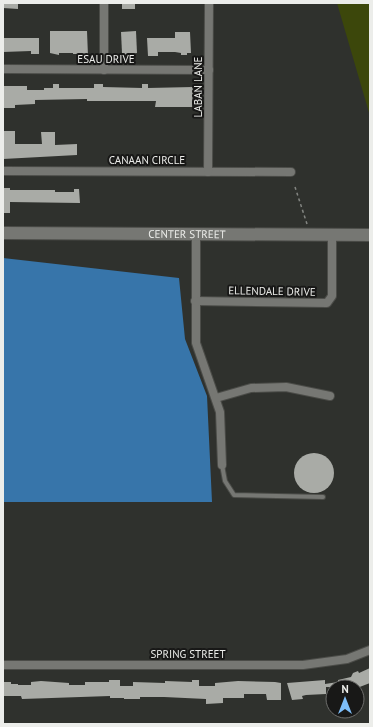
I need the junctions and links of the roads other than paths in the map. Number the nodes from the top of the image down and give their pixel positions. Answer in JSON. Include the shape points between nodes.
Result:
{"nodes":[{"id":1,"x":104,"y":3,"type":"edge"},
{"id":2,"x":209,"y":3,"type":"edge"},
{"id":3,"x":3,"y":70,"type":"edge"},
{"id":4,"x":104,"y":70,"type":"junction"},
{"id":5,"x":209,"y":70,"type":"junction"},
{"id":6,"x":3,"y":171,"type":"edge"},
{"id":7,"x":208,"y":172,"type":"junction"},
{"id":8,"x":291,"y":172,"type":"dead end"},
{"id":9,"x":3,"y":233,"type":"edge"},
{"id":10,"x":196,"y":234,"type":"junction"},
{"id":11,"x":332,"y":235,"type":"junction"},
{"id":12,"x":370,"y":235,"type":"edge"},
{"id":13,"x":195,"y":301,"type":"junction"},
{"id":14,"x":330,"y":396,"type":"dead end"},
{"id":15,"x":216,"y":398,"type":"junction"},
{"id":16,"x":222,"y":465,"type":"joint"},
{"id":17,"x":323,"y":497,"type":"dead end"},
{"id":18,"x":370,"y":650,"type":"edge"},
{"id":19,"x":3,"y":665,"type":"edge"}],
"edges":[{"from":1,"to":4,"type":"street"},
{"from":2,"to":5,"type":"street","name":"LABAN LANE"},
{"from":3,"to":4,"type":"street","name":"ESAU DRIVE"},
{"from":4,"to":5,"type":"street","name":"ESAU DRIVE"},
{"from":5,"to":7,"type":"street","name":"LABAN LANE"},
{"from":6,"to":7,"type":"street","name":"CANAAN CIRCLE"},
{"from":7,"to":8,"type":"street","name":"CANAAN CIRCLE"},
{"from":9,"to":10,"type":"street","name":"CENTER STREET"},
{"from":10,"to":11,"type":"street","name":"CENTER STREET"},
{"from":10,"to":13,"type":"street"},
{"from":11,"to":12,"type":"street","name":"CENTER STREET"},
{"from":11,"to":13,"type":"street","name":"ELLENDALE DRIVE","via":[[332,296],[327,303]]},
{"from":13,"to":15,"type":"street","via":[[196,343]]},
{"from":14,"to":15,"type":"street","via":[[286,387],[251,388]]},
{"from":15,"to":16,"type":"street","via":[[220,412]]},
{"from":16,"to":17,"type":"lane","via":[[225,481],[234,495]]},
{"from":18,"to":19,"type":"street","name":"SPRING STREET","via":[[347,659],[303,665]]}]}
